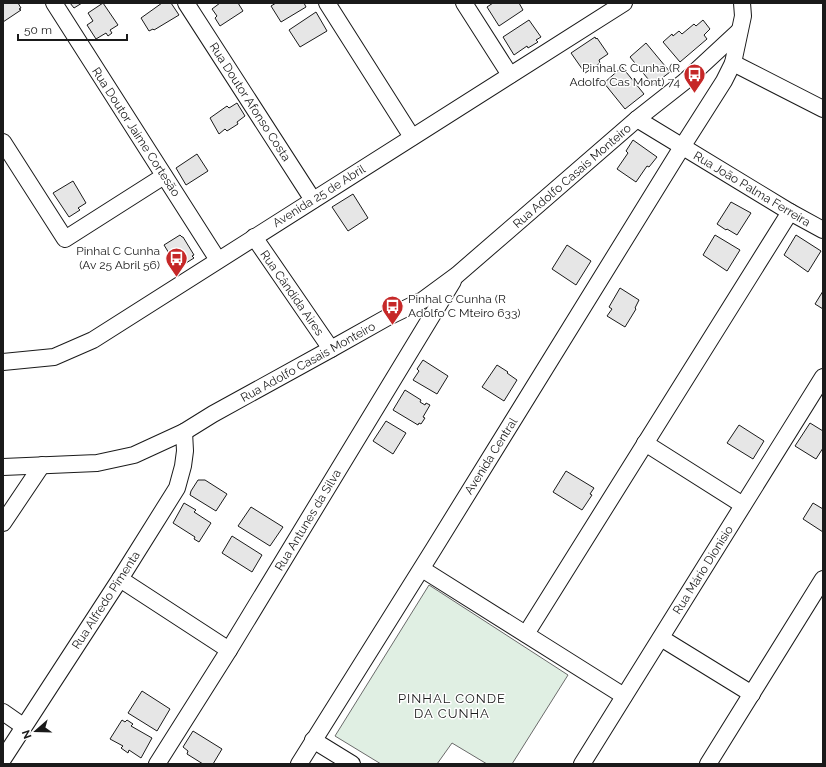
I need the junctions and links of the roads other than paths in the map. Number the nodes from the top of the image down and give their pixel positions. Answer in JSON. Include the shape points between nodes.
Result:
{"nodes":[{"id":1,"x":54,"y":3,"type":"edge"},
{"id":2,"x":186,"y":3,"type":"edge"},
{"id":3,"x":327,"y":3,"type":"edge"},
{"id":4,"x":464,"y":3,"type":"edge"},
{"id":5,"x":624,"y":3,"type":"edge"},
{"id":6,"x":742,"y":3,"type":"edge"},
{"id":7,"x":605,"y":8,"type":"edge"},
{"id":8,"x":739,"y":31,"type":"junction"},
{"id":9,"x":733,"y":63,"type":"junction"},
{"id":10,"x":510,"y":75,"type":"junction"},
{"id":11,"x":823,"y":109,"type":"edge"},
{"id":12,"x":637,"y":119,"type":"junction"},
{"id":13,"x":412,"y":138,"type":"junction"},
{"id":14,"x":3,"y":142,"type":"edge"},
{"id":15,"x":682,"y":147,"type":"junction"},
{"id":16,"x":164,"y":176,"type":"junction"},
{"id":17,"x":313,"y":200,"type":"junction"},
{"id":18,"x":790,"y":212,"type":"junction"},
{"id":19,"x":823,"y":230,"type":"edge"},
{"id":20,"x":254,"y":237,"type":"junction"},
{"id":21,"x":218,"y":260,"type":"junction"},
{"id":22,"x":457,"y":275,"type":"junction"},
{"id":23,"x":331,"y":349,"type":"junction"},
{"id":24,"x":3,"y":362,"type":"edge"},
{"id":25,"x":823,"y":377,"type":"edge"},
{"id":26,"x":184,"y":432,"type":"junction"},
{"id":27,"x":645,"y":443,"type":"junction"},
{"id":28,"x":42,"y":465,"type":"junction"},
{"id":29,"x":3,"y":467,"type":"edge"},
{"id":30,"x":743,"y":505,"type":"junction"},
{"id":31,"x":3,"y":524,"type":"edge"},
{"id":32,"x":422,"y":569,"type":"junction"},
{"id":33,"x":120,"y":579,"type":"junction"},
{"id":34,"x":823,"y":579,"type":"edge"},
{"id":35,"x":526,"y":634,"type":"junction"},
{"id":36,"x":661,"y":638,"type":"junction"},
{"id":37,"x":229,"y":650,"type":"junction"},
{"id":38,"x":752,"y":694,"type":"junction"},
{"id":39,"x":624,"y":696,"type":"junction"},
{"id":40,"x":3,"y":712,"type":"edge"},
{"id":41,"x":23,"y":726,"type":"junction"},
{"id":42,"x":313,"y":740,"type":"junction"},
{"id":43,"x":3,"y":758,"type":"edge"},
{"id":44,"x":157,"y":764,"type":"edge"},
{"id":45,"x":299,"y":764,"type":"edge"},
{"id":46,"x":352,"y":764,"type":"edge"},
{"id":47,"x":582,"y":764,"type":"edge"},
{"id":48,"x":708,"y":764,"type":"edge"}],
"edges":[{"from":1,"to":16,"type":"street","name":"Rua Doutor Jaime Cortesão"},
{"from":2,"to":17,"type":"street","name":"Rua Doutor Afonso Costa"},
{"from":3,"to":13,"type":"street"},
{"from":4,"to":10,"type":"street"},
{"from":5,"to":7,"type":"street","name":"Avenida 25 de Abril"},
{"from":6,"to":8,"type":"street","via":[[743,16]]},
{"from":7,"to":10,"type":"street","name":"Avenida 25 de Abril"},
{"from":8,"to":9,"type":"street","name":"Avenida Central"},
{"from":8,"to":12,"type":"street","name":"Rua Adolfo Casais Monteiro","via":[[684,82]]},
{"from":9,"to":11,"type":"street"},
{"from":9,"to":15,"type":"street","name":"Avenida Central"},
{"from":10,"to":13,"type":"street","name":"Avenida 25 de Abril"},
{"from":12,"to":15,"type":"street","name":"Rua João Palma Ferreira"},
{"from":12,"to":22,"type":"street","name":"Rua Adolfo Casais Monteiro"},
{"from":13,"to":17,"type":"street","name":"Avenida 25 de Abril"},
{"from":14,"to":16,"type":"street","via":[[65,239]]},
{"from":15,"to":18,"type":"street","name":"Rua João Palma Ferreira"},
{"from":15,"to":32,"type":"street","name":"Avenida Central"},
{"from":16,"to":21,"type":"street","name":"Rua Doutor Jaime Cortesão"},
{"from":17,"to":20,"type":"street","name":"Avenida 25 de Abril"},
{"from":18,"to":19,"type":"street","name":"Rua João Palma Ferreira"},
{"from":18,"to":27,"type":"street"},
{"from":20,"to":21,"type":"street","name":"Avenida 25 de Abril"},
{"from":20,"to":23,"type":"street","name":"Rua Cândida Aires"},
{"from":21,"to":24,"type":"street","name":"Avenida 25 de Abril","via":[[93,340],[54,357]]},
{"from":22,"to":23,"type":"street","name":"Rua Adolfo Casais Monteiro","via":[[423,300]]},
{"from":22,"to":37,"type":"street","name":"Rua Antunes da Silva"},
{"from":23,"to":26,"type":"street","name":"Rua Adolfo Casais Monteiro"},
{"from":25,"to":30,"type":"street","name":"Rua Mário Dionisio"},
{"from":26,"to":28,"type":"street","name":"Rua Adolfo Casais Monteiro","via":[[134,456],[97,463]]},
{"from":26,"to":33,"type":"street","name":"Rua Alfredo Pimenta","via":[[185,451],[177,488]]},
{"from":27,"to":30,"type":"street"},
{"from":27,"to":35,"type":"street"},
{"from":28,"to":29,"type":"street","name":"Rua Adolfo Casais Monteiro"},
{"from":28,"to":31,"type":"street"},
{"from":30,"to":36,"type":"street","name":"Rua Mário Dionisio"},
{"from":32,"to":35,"type":"street"},
{"from":32,"to":42,"type":"street","name":"Avenida Central"},
{"from":33,"to":37,"type":"street"},
{"from":33,"to":41,"type":"street","name":"Rua Alfredo Pimenta"},
{"from":34,"to":38,"type":"street"},
{"from":35,"to":39,"type":"street"},
{"from":36,"to":38,"type":"street"},
{"from":36,"to":39,"type":"street","name":"Rua Mário Dionisio"},
{"from":37,"to":44,"type":"street","name":"Rua Antunes da Silva"},
{"from":38,"to":48,"type":"street"},
{"from":39,"to":47,"type":"street","name":"Rua Mário Dionisio"},
{"from":40,"to":41,"type":"street"},
{"from":41,"to":43,"type":"street","name":"Rua Alfredo Pimenta"},
{"from":42,"to":45,"type":"street","name":"Avenida Central"},
{"from":42,"to":46,"type":"street"}]}
